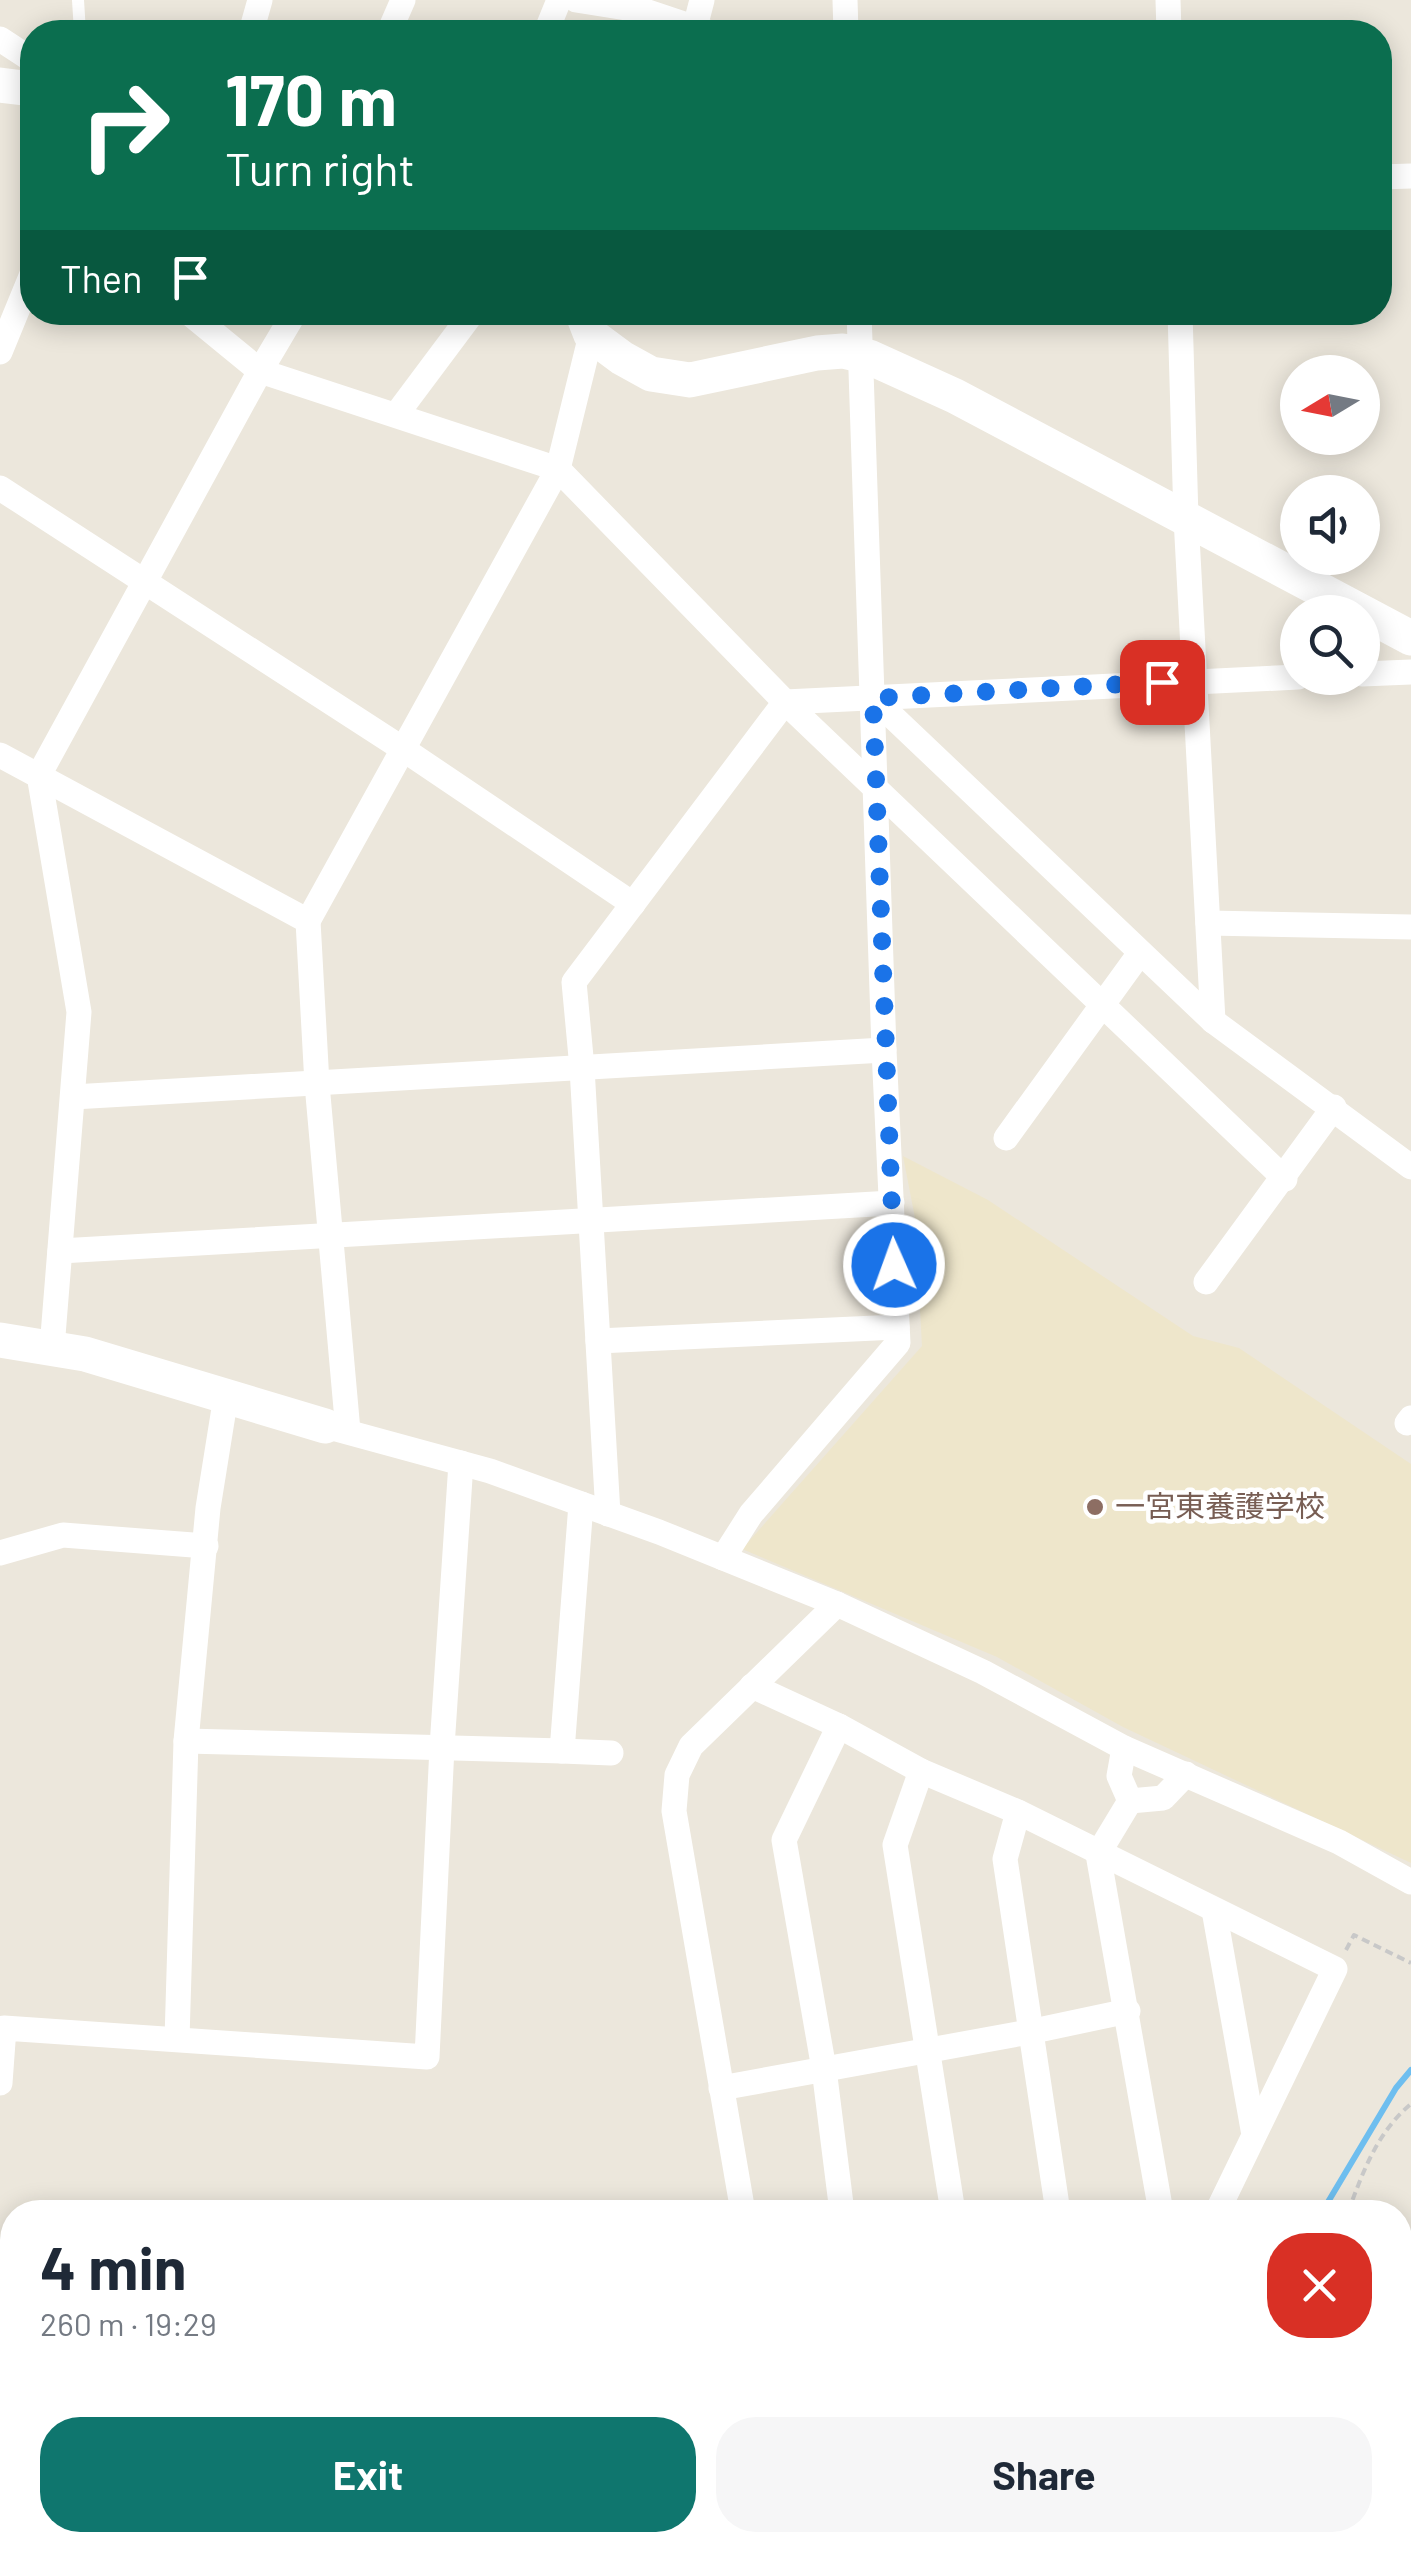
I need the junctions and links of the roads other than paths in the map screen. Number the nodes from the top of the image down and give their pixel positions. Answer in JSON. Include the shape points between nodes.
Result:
{"nodes":[{"id":1,"x":576,"y":0,"type":"edge"},
{"id":2,"x":672,"y":20,"type":"edge"},
{"id":3,"x":20,"y":303,"type":"edge"},
{"id":4,"x":204,"y":325,"type":"edge"},
{"id":5,"x":287,"y":325,"type":"edge"},
{"id":6,"x":463,"y":325,"type":"edge"},
{"id":7,"x":586,"y":325,"type":"edge"},
{"id":8,"x":593,"y":325,"type":"edge"},
{"id":9,"x":860,"y":325,"type":"edge"},
{"id":10,"x":1180,"y":325,"type":"edge"},
{"id":11,"x":0,"y":352,"type":"edge"},
{"id":12,"x":861,"y":355,"type":"junction"},
{"id":13,"x":260,"y":370,"type":"junction"},
{"id":14,"x":396,"y":416,"type":"junction"},
{"id":15,"x":558,"y":469,"type":"junction"},
{"id":16,"x":0,"y":488,"type":"edge"},
{"id":17,"x":1186,"y":518,"type":"junction"},
{"id":18,"x":144,"y":582,"type":"junction"},
{"id":19,"x":1411,"y":638,"type":"edge"},
{"id":20,"x":1411,"y":672,"type":"edge"},
{"id":21,"x":1380,"y":673,"type":"edge"},
{"id":22,"x":1280,"y":677,"type":"edge"},
{"id":23,"x":1197,"y":680,"type":"junction"},
{"id":24,"x":873,"y":698,"type":"junction"},
{"id":25,"x":785,"y":702,"type":"junction"},
{"id":26,"x":403,"y":749,"type":"junction"},
{"id":27,"x":0,"y":754,"type":"edge"},
{"id":28,"x":39,"y":774,"type":"junction"},
{"id":29,"x":876,"y":789,"type":"junction"},
{"id":30,"x":633,"y":904,"type":"junction"},
{"id":31,"x":308,"y":922,"type":"junction"},
{"id":32,"x":1208,"y":923,"type":"junction"},
{"id":33,"x":1411,"y":927,"type":"edge"},
{"id":34,"x":1140,"y":954,"type":"junction"},
{"id":35,"x":1102,"y":1006,"type":"junction"},
{"id":36,"x":1213,"y":1021,"type":"junction"},
{"id":37,"x":884,"y":1050,"type":"junction"},
{"id":38,"x":582,"y":1068,"type":"junction"},
{"id":39,"x":317,"y":1084,"type":"junction"},
{"id":40,"x":72,"y":1097,"type":"junction"},
{"id":41,"x":1334,"y":1108,"type":"junction"},
{"id":42,"x":1006,"y":1138,"type":"dead end"},
{"id":43,"x":1411,"y":1166,"type":"edge"},
{"id":44,"x":1284,"y":1179,"type":"junction"},
{"id":45,"x":892,"y":1202,"type":"junction"},
{"id":46,"x":592,"y":1219,"type":"junction"},
{"id":47,"x":329,"y":1234,"type":"junction"},
{"id":48,"x":60,"y":1251,"type":"junction"},
{"id":49,"x":1206,"y":1282,"type":"dead end"},
{"id":50,"x":897,"y":1327,"type":"junction"},
{"id":51,"x":0,"y":1340,"type":"edge"},
{"id":52,"x":598,"y":1342,"type":"junction"},
{"id":53,"x":52,"y":1348,"type":"junction"},
{"id":54,"x":226,"y":1396,"type":"junction"},
{"id":55,"x":336,"y":1428,"type":"junction"},
{"id":56,"x":461,"y":1462,"type":"junction"},
{"id":57,"x":581,"y":1504,"type":"junction"},
{"id":58,"x":608,"y":1514,"type":"junction"},
{"id":59,"x":206,"y":1546,"type":"junction"},
{"id":60,"x":0,"y":1553,"type":"edge"},
{"id":61,"x":723,"y":1558,"type":"junction"},
{"id":62,"x":837,"y":1604,"type":"junction"},
{"id":63,"x":752,"y":1686,"type":"junction"},
{"id":64,"x":839,"y":1726,"type":"junction"},
{"id":65,"x":186,"y":1742,"type":"junction"},
{"id":66,"x":442,"y":1747,"type":"junction"},
{"id":67,"x":1124,"y":1748,"type":"junction"},
{"id":68,"x":562,"y":1751,"type":"junction"},
{"id":69,"x":611,"y":1753,"type":"dead end"},
{"id":70,"x":921,"y":1771,"type":"junction"},
{"id":71,"x":1186,"y":1774,"type":"junction"},
{"id":72,"x":1130,"y":1802,"type":"junction"},
{"id":73,"x":1018,"y":1812,"type":"junction"},
{"id":74,"x":1098,"y":1854,"type":"junction"},
{"id":75,"x":1411,"y":1882,"type":"edge"},
{"id":76,"x":1214,"y":1910,"type":"junction"},
{"id":77,"x":1128,"y":2010,"type":"junction"},
{"id":78,"x":1029,"y":2032,"type":"junction"},
{"id":79,"x":177,"y":2039,"type":"junction"},
{"id":80,"x":927,"y":2050,"type":"junction"},
{"id":81,"x":824,"y":2070,"type":"junction"},
{"id":82,"x":0,"y":2082,"type":"edge"},
{"id":83,"x":721,"y":2088,"type":"junction"},
{"id":84,"x":1254,"y":2135,"type":"junction"},
{"id":85,"x":740,"y":2200,"type":"edge"},
{"id":86,"x":840,"y":2200,"type":"edge"},
{"id":87,"x":951,"y":2200,"type":"edge"},
{"id":88,"x":1056,"y":2200,"type":"edge"},
{"id":89,"x":1159,"y":2200,"type":"edge"},
{"id":90,"x":1224,"y":2200,"type":"edge"}],
"edges":[{"from":1,"to":2,"type":"street"},
{"from":3,"to":11,"type":"street"},
{"from":4,"to":13,"type":"street"},
{"from":5,"to":13,"type":"street"},
{"from":6,"to":14,"type":"street"},
{"from":7,"to":15,"type":"street"},
{"from":8,"to":12,"type":"street","via":[[651,374],[690,380],[817,353]]},
{"from":9,"to":12,"type":"street"},
{"from":10,"to":17,"type":"street"},
{"from":12,"to":17,"type":"street","via":[[955,396]]},
{"from":12,"to":24,"type":"street"},
{"from":13,"to":14,"type":"street"},
{"from":13,"to":18,"type":"street"},
{"from":14,"to":15,"type":"street"},
{"from":15,"to":25,"type":"street"},
{"from":15,"to":26,"type":"street"},
{"from":16,"to":18,"type":"street"},
{"from":17,"to":19,"type":"street"},
{"from":17,"to":23,"type":"street"},
{"from":18,"to":26,"type":"street"},
{"from":18,"to":28,"type":"street"},
{"from":20,"to":21,"type":"street"},
{"from":22,"to":23,"type":"street"},
{"from":23,"to":24,"type":"street"},
{"from":23,"to":32,"type":"street"},
{"from":24,"to":25,"type":"street"},
{"from":24,"to":29,"type":"street"},
{"from":24,"to":34,"type":"street"},
{"from":25,"to":29,"type":"street"},
{"from":25,"to":30,"type":"street"},
{"from":26,"to":30,"type":"street"},
{"from":26,"to":31,"type":"street"},
{"from":27,"to":28,"type":"street"},
{"from":28,"to":31,"type":"street"},
{"from":28,"to":40,"type":"street","via":[[79,1012]]},
{"from":29,"to":35,"type":"street"},
{"from":29,"to":37,"type":"street"},
{"from":30,"to":38,"type":"street","via":[[574,982]]},
{"from":31,"to":39,"type":"street"},
{"from":32,"to":33,"type":"street"},
{"from":32,"to":36,"type":"street"},
{"from":34,"to":35,"type":"street"},
{"from":34,"to":36,"type":"street"},
{"from":35,"to":42,"type":"street"},
{"from":35,"to":44,"type":"street"},
{"from":36,"to":41,"type":"street"},
{"from":37,"to":38,"type":"street"},
{"from":37,"to":45,"type":"street"},
{"from":38,"to":39,"type":"street"},
{"from":38,"to":46,"type":"street"},
{"from":39,"to":40,"type":"street"},
{"from":39,"to":47,"type":"street"},
{"from":40,"to":48,"type":"street"},
{"from":41,"to":43,"type":"street"},
{"from":41,"to":44,"type":"street"},
{"from":44,"to":49,"type":"street"},
{"from":45,"to":46,"type":"street"},
{"from":45,"to":50,"type":"street"},
{"from":46,"to":47,"type":"street"},
{"from":46,"to":52,"type":"street"},
{"from":47,"to":48,"type":"street"},
{"from":47,"to":55,"type":"street"},
{"from":48,"to":53,"type":"street"},
{"from":50,"to":52,"type":"street"},
{"from":50,"to":61,"type":"street","via":[[898,1343],[751,1514]]},
{"from":51,"to":53,"type":"street"},
{"from":52,"to":58,"type":"street"},
{"from":53,"to":54,"type":"street"},
{"from":54,"to":55,"type":"street"},
{"from":54,"to":59,"type":"street"},
{"from":55,"to":56,"type":"street"},
{"from":56,"to":57,"type":"street"},
{"from":56,"to":66,"type":"street"},
{"from":57,"to":58,"type":"street"},
{"from":57,"to":68,"type":"street"},
{"from":58,"to":61,"type":"street"},
{"from":59,"to":60,"type":"street","via":[[63,1535]]},
{"from":59,"to":65,"type":"street"},
{"from":61,"to":62,"type":"street"},
{"from":62,"to":63,"type":"street"},
{"from":62,"to":67,"type":"street","via":[[984,1672]]},
{"from":63,"to":64,"type":"street"},
{"from":63,"to":83,"type":"street","via":[[691,1746],[677,1775],[674,1811]]},
{"from":64,"to":70,"type":"street"},
{"from":64,"to":81,"type":"street","via":[[784,1840]]},
{"from":65,"to":66,"type":"street"},
{"from":65,"to":79,"type":"street"},
{"from":66,"to":68,"type":"street"},
{"from":66,"to":79,"type":"street","via":[[427,2057]]},
{"from":67,"to":71,"type":"street"},
{"from":67,"to":72,"type":"street","via":[[1119,1776]]},
{"from":68,"to":69,"type":"street"},
{"from":70,"to":73,"type":"street"},
{"from":70,"to":80,"type":"street","via":[[895,1845]]},
{"from":71,"to":72,"type":"street","via":[[1162,1798]]},
{"from":71,"to":75,"type":"street"},
{"from":72,"to":74,"type":"street"},
{"from":73,"to":74,"type":"street"},
{"from":73,"to":78,"type":"street","via":[[1005,1859]]},
{"from":74,"to":76,"type":"street"},
{"from":74,"to":77,"type":"street"},
{"from":76,"to":84,"type":"street"},
{"from":76,"to":84,"type":"street","via":[[1335,1969]]},
{"from":77,"to":78,"type":"street"},
{"from":77,"to":89,"type":"street"},
{"from":78,"to":80,"type":"street"},
{"from":78,"to":88,"type":"street"},
{"from":79,"to":82,"type":"street","via":[[4,2028]]},
{"from":80,"to":81,"type":"street"},
{"from":80,"to":87,"type":"street"},
{"from":81,"to":83,"type":"street"},
{"from":81,"to":86,"type":"street"},
{"from":83,"to":85,"type":"street"},
{"from":84,"to":90,"type":"street"}]}
